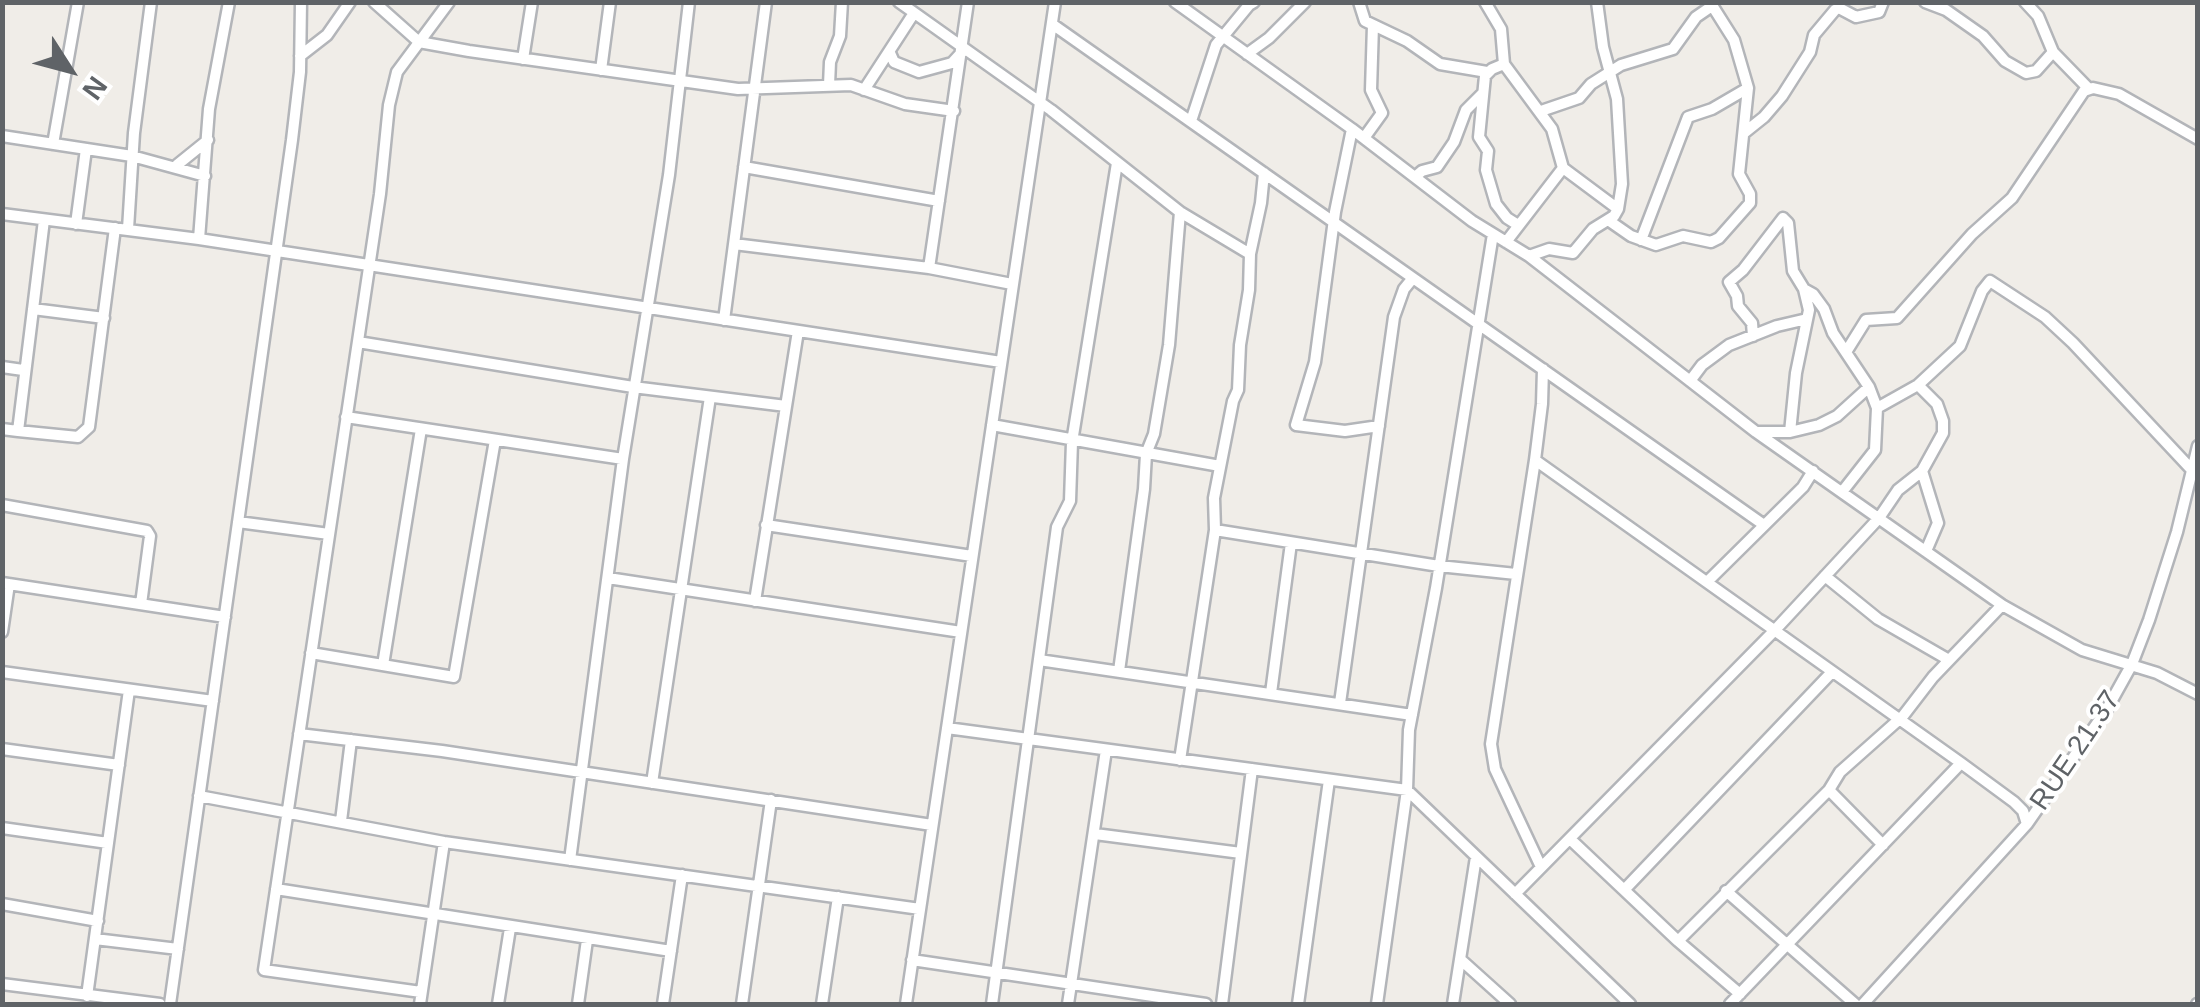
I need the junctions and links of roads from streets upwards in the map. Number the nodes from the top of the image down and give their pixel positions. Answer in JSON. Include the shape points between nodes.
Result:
{"nodes":[{"id":1,"x":78,"y":2,"type":"edge"},
{"id":2,"x":151,"y":2,"type":"edge"},
{"id":3,"x":228,"y":2,"type":"edge"},
{"id":4,"x":301,"y":2,"type":"edge"},
{"id":5,"x":350,"y":2,"type":"edge"},
{"id":6,"x":374,"y":2,"type":"edge"},
{"id":7,"x":448,"y":2,"type":"edge"},
{"id":8,"x":532,"y":2,"type":"edge"},
{"id":9,"x":610,"y":2,"type":"edge"},
{"id":10,"x":689,"y":2,"type":"edge"},
{"id":11,"x":766,"y":2,"type":"edge"},
{"id":12,"x":842,"y":2,"type":"edge"},
{"id":13,"x":899,"y":2,"type":"edge"},
{"id":14,"x":968,"y":2,"type":"edge"},
{"id":15,"x":1055,"y":2,"type":"edge"},
{"id":16,"x":1175,"y":2,"type":"edge"},
{"id":17,"x":1305,"y":2,"type":"edge"},
{"id":18,"x":1359,"y":2,"type":"edge"},
{"id":19,"x":1485,"y":2,"type":"edge"},
{"id":20,"x":1596,"y":2,"type":"edge"},
{"id":21,"x":1725,"y":2,"type":"edge"},
{"id":22,"x":1882,"y":2,"type":"edge"},
{"id":23,"x":1925,"y":2,"type":"edge"},
{"id":24,"x":2025,"y":2,"type":"edge"},
{"id":25,"x":1250,"y":3,"type":"edge"},
{"id":26,"x":1714,"y":8,"type":"edge"},
{"id":27,"x":914,"y":13,"type":"junction"},
{"id":28,"x":1052,"y":24,"type":"junction"},
{"id":29,"x":1374,"y":25,"type":"junction"},
{"id":30,"x":1223,"y":36,"type":"junction"},
{"id":31,"x":420,"y":42,"type":"junction"},
{"id":32,"x":964,"y":50,"type":"junction"},
{"id":33,"x":2053,"y":52,"type":"junction"},
{"id":34,"x":890,"y":53,"type":"junction"},
{"id":35,"x":1246,"y":54,"type":"junction"},
{"id":36,"x":300,"y":56,"type":"junction"},
{"id":37,"x":523,"y":59,"type":"junction"},
{"id":38,"x":1504,"y":64,"type":"junction"},
{"id":39,"x":601,"y":70,"type":"junction"},
{"id":40,"x":1487,"y":72,"type":"junction"},
{"id":41,"x":1610,"y":72,"type":"junction"},
{"id":42,"x":681,"y":81,"type":"junction"},
{"id":43,"x":829,"y":85,"type":"junction"},
{"id":44,"x":1748,"y":88,"type":"junction"},
{"id":45,"x":755,"y":89,"type":"junction"},
{"id":46,"x":2088,"y":89,"type":"junction"},
{"id":47,"x":864,"y":90,"type":"junction"},
{"id":48,"x":1483,"y":93,"type":"junction"},
{"id":49,"x":1041,"y":104,"type":"junction"},
{"id":50,"x":954,"y":111,"type":"junction"},
{"id":51,"x":1540,"y":111,"type":"junction"},
{"id":52,"x":1190,"y":122,"type":"junction"},
{"id":53,"x":1352,"y":129,"type":"junction"},
{"id":54,"x":1743,"y":133,"type":"junction"},
{"id":55,"x":2,"y":136,"type":"edge"},
{"id":56,"x":1364,"y":138,"type":"junction"},
{"id":57,"x":2198,"y":139,"type":"edge"},
{"id":58,"x":208,"y":140,"type":"junction"},
{"id":59,"x":54,"y":144,"type":"junction"},
{"id":60,"x":86,"y":149,"type":"junction"},
{"id":61,"x":132,"y":156,"type":"junction"},
{"id":62,"x":1117,"y":163,"type":"junction"},
{"id":63,"x":177,"y":165,"type":"junction"},
{"id":64,"x":744,"y":167,"type":"junction"},
{"id":65,"x":1563,"y":168,"type":"junction"},
{"id":66,"x":1264,"y":173,"type":"junction"},
{"id":67,"x":206,"y":176,"type":"junction"},
{"id":68,"x":1415,"y":177,"type":"junction"},
{"id":69,"x":939,"y":201,"type":"junction"},
{"id":70,"x":1618,"y":209,"type":"junction"},
{"id":71,"x":1180,"y":212,"type":"junction"},
{"id":72,"x":2,"y":214,"type":"edge"},
{"id":73,"x":44,"y":220,"type":"junction"},
{"id":74,"x":1608,"y":220,"type":"junction"},
{"id":75,"x":76,"y":224,"type":"junction"},
{"id":76,"x":1336,"y":224,"type":"junction"},
{"id":77,"x":1518,"y":225,"type":"junction"},
{"id":78,"x":115,"y":228,"type":"junction"},
{"id":79,"x":128,"y":229,"type":"junction"},
{"id":80,"x":1493,"y":234,"type":"junction"},
{"id":81,"x":199,"y":239,"type":"junction"},
{"id":82,"x":1641,"y":240,"type":"junction"},
{"id":83,"x":1506,"y":242,"type":"junction"},
{"id":84,"x":734,"y":244,"type":"junction"},
{"id":85,"x":276,"y":250,"type":"junction"},
{"id":86,"x":1250,"y":254,"type":"junction"},
{"id":87,"x":1529,"y":256,"type":"junction"},
{"id":88,"x":369,"y":266,"type":"junction"},
{"id":89,"x":929,"y":268,"type":"junction"},
{"id":90,"x":1414,"y":278,"type":"junction"},
{"id":91,"x":1012,"y":284,"type":"junction"},
{"id":92,"x":1804,"y":289,"type":"junction"},
{"id":93,"x":645,"y":308,"type":"junction"},
{"id":94,"x":33,"y":309,"type":"junction"},
{"id":95,"x":104,"y":318,"type":"junction"},
{"id":96,"x":1808,"y":319,"type":"junction"},
{"id":97,"x":724,"y":320,"type":"junction"},
{"id":98,"x":1477,"y":323,"type":"junction"},
{"id":99,"x":798,"y":331,"type":"junction"},
{"id":100,"x":1753,"y":336,"type":"junction"},
{"id":101,"x":358,"y":342,"type":"junction"},
{"id":102,"x":1846,"y":352,"type":"junction"},
{"id":103,"x":1001,"y":362,"type":"junction"},
{"id":104,"x":2,"y":367,"type":"edge"},
{"id":105,"x":1542,"y":369,"type":"junction"},
{"id":106,"x":23,"y":370,"type":"junction"},
{"id":107,"x":1690,"y":381,"type":"junction"},
{"id":108,"x":1918,"y":386,"type":"junction"},
{"id":109,"x":634,"y":387,"type":"junction"},
{"id":110,"x":1869,"y":387,"type":"junction"},
{"id":111,"x":710,"y":397,"type":"junction"},
{"id":112,"x":786,"y":406,"type":"junction"},
{"id":113,"x":1878,"y":408,"type":"junction"},
{"id":114,"x":346,"y":418,"type":"junction"},
{"id":115,"x":992,"y":424,"type":"junction"},
{"id":116,"x":1379,"y":426,"type":"junction"},
{"id":117,"x":2,"y":429,"type":"edge"},
{"id":118,"x":421,"y":429,"type":"junction"},
{"id":119,"x":18,"y":431,"type":"junction"},
{"id":120,"x":1756,"y":432,"type":"junction"},
{"id":121,"x":1790,"y":432,"type":"junction"},
{"id":122,"x":495,"y":440,"type":"junction"},
{"id":123,"x":1072,"y":442,"type":"junction"},
{"id":124,"x":2198,"y":446,"type":"edge"},
{"id":125,"x":1146,"y":454,"type":"junction"},
{"id":126,"x":622,"y":458,"type":"junction"},
{"id":127,"x":1535,"y":460,"type":"junction"},
{"id":128,"x":1220,"y":466,"type":"junction"},
{"id":129,"x":2192,"y":470,"type":"junction"},
{"id":130,"x":1813,"y":471,"type":"junction"},
{"id":131,"x":1922,"y":471,"type":"junction"},
{"id":132,"x":1842,"y":492,"type":"junction"},
{"id":133,"x":2,"y":506,"type":"edge"},
{"id":134,"x":1879,"y":518,"type":"junction"},
{"id":135,"x":238,"y":522,"type":"junction"},
{"id":136,"x":766,"y":525,"type":"junction"},
{"id":137,"x":1764,"y":525,"type":"junction"},
{"id":138,"x":1215,"y":530,"type":"junction"},
{"id":139,"x":329,"y":534,"type":"junction"},
{"id":140,"x":1291,"y":543,"type":"junction"},
{"id":141,"x":1926,"y":551,"type":"junction"},
{"id":142,"x":1361,"y":554,"type":"junction"},
{"id":143,"x":972,"y":556,"type":"junction"},
{"id":144,"x":1439,"y":566,"type":"junction"},
{"id":145,"x":1516,"y":574,"type":"junction"},
{"id":146,"x":1825,"y":576,"type":"junction"},
{"id":147,"x":608,"y":578,"type":"junction"},
{"id":148,"x":1707,"y":582,"type":"junction"},
{"id":149,"x":6,"y":584,"type":"edge"},
{"id":150,"x":681,"y":589,"type":"junction"},
{"id":151,"x":755,"y":600,"type":"junction"},
{"id":152,"x":140,"y":604,"type":"junction"},
{"id":153,"x":2002,"y":605,"type":"junction"},
{"id":154,"x":225,"y":617,"type":"junction"},
{"id":155,"x":1775,"y":630,"type":"junction"},
{"id":156,"x":2,"y":632,"type":"edge"},
{"id":157,"x":961,"y":632,"type":"junction"},
{"id":158,"x":311,"y":653,"type":"junction"},
{"id":159,"x":1039,"y":660,"type":"junction"},
{"id":160,"x":1949,"y":660,"type":"junction"},
{"id":161,"x":2132,"y":664,"type":"junction"},
{"id":162,"x":383,"y":665,"type":"junction"},
{"id":163,"x":2,"y":672,"type":"edge"},
{"id":164,"x":1119,"y":672,"type":"junction"},
{"id":165,"x":1832,"y":672,"type":"junction"},
{"id":166,"x":1192,"y":682,"type":"junction"},
{"id":167,"x":129,"y":690,"type":"junction"},
{"id":168,"x":1271,"y":693,"type":"junction"},
{"id":169,"x":2198,"y":694,"type":"edge"},
{"id":170,"x":213,"y":701,"type":"junction"},
{"id":171,"x":1340,"y":703,"type":"junction"},
{"id":172,"x":1412,"y":714,"type":"junction"},
{"id":173,"x":1899,"y":720,"type":"junction"},
{"id":174,"x":947,"y":728,"type":"junction"},
{"id":175,"x":299,"y":734,"type":"junction"},
{"id":176,"x":1028,"y":739,"type":"junction"},
{"id":177,"x":351,"y":740,"type":"junction"},
{"id":178,"x":2,"y":750,"type":"edge"},
{"id":179,"x":1106,"y":750,"type":"junction"},
{"id":180,"x":1180,"y":760,"type":"junction"},
{"id":181,"x":1961,"y":762,"type":"junction"},
{"id":182,"x":119,"y":765,"type":"junction"},
{"id":183,"x":1252,"y":769,"type":"junction"},
{"id":184,"x":583,"y":772,"type":"junction"},
{"id":185,"x":1329,"y":780,"type":"junction"},
{"id":186,"x":652,"y":783,"type":"junction"},
{"id":187,"x":1406,"y":790,"type":"junction"},
{"id":188,"x":1829,"y":790,"type":"junction"},
{"id":189,"x":200,"y":796,"type":"junction"},
{"id":190,"x":771,"y":800,"type":"junction"},
{"id":191,"x":288,"y":810,"type":"junction"},
{"id":192,"x":341,"y":821,"type":"junction"},
{"id":193,"x":2027,"y":824,"type":"junction"},
{"id":194,"x":932,"y":825,"type":"junction"},
{"id":195,"x":2,"y":828,"type":"edge"},
{"id":196,"x":1095,"y":834,"type":"junction"},
{"id":197,"x":1570,"y":839,"type":"junction"},
{"id":198,"x":444,"y":842,"type":"junction"},
{"id":199,"x":108,"y":843,"type":"junction"},
{"id":200,"x":1884,"y":845,"type":"junction"},
{"id":201,"x":1241,"y":853,"type":"junction"},
{"id":202,"x":1476,"y":857,"type":"junction"},
{"id":203,"x":570,"y":860,"type":"junction"},
{"id":204,"x":1542,"y":868,"type":"junction"},
{"id":205,"x":682,"y":875,"type":"junction"},
{"id":206,"x":760,"y":886,"type":"junction"},
{"id":207,"x":276,"y":889,"type":"junction"},
{"id":208,"x":1625,"y":889,"type":"junction"},
{"id":209,"x":1726,"y":890,"type":"junction"},
{"id":210,"x":1514,"y":894,"type":"junction"},
{"id":211,"x":838,"y":897,"type":"junction"},
{"id":212,"x":2,"y":904,"type":"edge"},
{"id":213,"x":920,"y":908,"type":"junction"},
{"id":214,"x":431,"y":915,"type":"junction"},
{"id":215,"x":98,"y":920,"type":"junction"},
{"id":216,"x":510,"y":928,"type":"junction"},
{"id":217,"x":95,"y":938,"type":"junction"},
{"id":218,"x":588,"y":940,"type":"junction"},
{"id":219,"x":1678,"y":941,"type":"junction"},
{"id":220,"x":1788,"y":944,"type":"junction"},
{"id":221,"x":178,"y":950,"type":"junction"},
{"id":222,"x":671,"y":951,"type":"junction"},
{"id":223,"x":1460,"y":958,"type":"junction"},
{"id":224,"x":912,"y":960,"type":"junction"},
{"id":225,"x":997,"y":971,"type":"junction"},
{"id":226,"x":1071,"y":983,"type":"junction"},
{"id":227,"x":2,"y":984,"type":"edge"},
{"id":228,"x":1740,"y":994,"type":"junction"},
{"id":229,"x":88,"y":996,"type":"junction"},
{"id":230,"x":420,"y":998,"type":"edge"},
{"id":231,"x":1148,"y":1000,"type":"edge"},
{"id":232,"x":160,"y":1004,"type":"edge"},
{"id":233,"x":170,"y":1004,"type":"edge"},
{"id":234,"x":498,"y":1004,"type":"edge"},
{"id":235,"x":578,"y":1004,"type":"edge"},
{"id":236,"x":663,"y":1004,"type":"edge"},
{"id":237,"x":742,"y":1004,"type":"edge"},
{"id":238,"x":822,"y":1004,"type":"edge"},
{"id":239,"x":906,"y":1004,"type":"edge"},
{"id":240,"x":992,"y":1004,"type":"edge"},
{"id":241,"x":1068,"y":1004,"type":"edge"},
{"id":242,"x":1206,"y":1004,"type":"edge"},
{"id":243,"x":1222,"y":1004,"type":"edge"},
{"id":244,"x":1298,"y":1004,"type":"edge"},
{"id":245,"x":1376,"y":1004,"type":"edge"},
{"id":246,"x":1453,"y":1004,"type":"edge"},
{"id":247,"x":1510,"y":1004,"type":"edge"},
{"id":248,"x":1630,"y":1004,"type":"edge"},
{"id":249,"x":1730,"y":1004,"type":"edge"},
{"id":250,"x":1855,"y":1004,"type":"edge"},
{"id":251,"x":1863,"y":1004,"type":"edge"}],
"edges":[{"from":1,"to":59,"type":"street"},
{"from":2,"to":61,"type":"street"},
{"from":3,"to":58,"type":"street"},
{"from":4,"to":36,"type":"street"},
{"from":5,"to":36,"type":"street","via":[[327,35]]},
{"from":6,"to":31,"type":"street"},
{"from":7,"to":31,"type":"street"},
{"from":8,"to":37,"type":"street"},
{"from":9,"to":39,"type":"street"},
{"from":10,"to":42,"type":"street"},
{"from":11,"to":45,"type":"street"},
{"from":12,"to":43,"type":"street"},
{"from":13,"to":27,"type":"street"},
{"from":14,"to":32,"type":"street"},
{"from":15,"to":28,"type":"street"},
{"from":16,"to":30,"type":"street"},
{"from":17,"to":35,"type":"street"},
{"from":18,"to":29,"type":"street","via":[[1363,19]]},
{"from":19,"to":38,"type":"street","via":[[1500,30]]},
{"from":20,"to":41,"type":"street"},
{"from":21,"to":26,"type":"street"},
{"from":22,"to":54,"type":"street","via":[[1879,12],[1856,17],[1839,8],[1831,14],[1782,96]]},
{"from":23,"to":33,"type":"street","via":[[1984,36],[2026,74]]},
{"from":24,"to":33,"type":"street"},
{"from":25,"to":30,"type":"street"},
{"from":26,"to":41,"type":"street","via":[[1696,17],[1673,48]]},
{"from":26,"to":44,"type":"street","via":[[1738,50]]},
{"from":27,"to":32,"type":"street"},
{"from":27,"to":34,"type":"street"},
{"from":28,"to":49,"type":"street"},
{"from":28,"to":52,"type":"street"},
{"from":29,"to":40,"type":"street","via":[[1440,64]]},
{"from":29,"to":56,"type":"street","via":[[1371,90],[1382,113]]},
{"from":30,"to":35,"type":"street"},
{"from":30,"to":52,"type":"street"},
{"from":31,"to":37,"type":"street"},
{"from":31,"to":88,"type":"street","via":[[397,72],[389,105]]},
{"from":32,"to":34,"type":"street","via":[[952,63],[919,72],[894,62]]},
{"from":32,"to":49,"type":"street"},
{"from":32,"to":50,"type":"street"},
{"from":33,"to":46,"type":"street"},
{"from":34,"to":47,"type":"street"},
{"from":35,"to":53,"type":"street"},
{"from":36,"to":85,"type":"street"},
{"from":37,"to":39,"type":"street"},
{"from":38,"to":40,"type":"street"},
{"from":38,"to":51,"type":"street"},
{"from":39,"to":42,"type":"street"},
{"from":40,"to":48,"type":"street"},
{"from":41,"to":51,"type":"street","via":[[1582,96]]},
{"from":41,"to":70,"type":"street","via":[[1622,184]]},
{"from":42,"to":45,"type":"street"},
{"from":42,"to":93,"type":"street"},
{"from":43,"to":45,"type":"street"},
{"from":43,"to":47,"type":"street"},
{"from":44,"to":54,"type":"street"},
{"from":44,"to":82,"type":"street","via":[[1688,118]]},
{"from":45,"to":64,"type":"street"},
{"from":46,"to":57,"type":"street","via":[[2119,94]]},
{"from":46,"to":102,"type":"street","via":[[2012,198],[1898,318],[1866,320]]},
{"from":47,"to":50,"type":"street"},
{"from":48,"to":68,"type":"street","via":[[1466,110],[1437,167]]},
{"from":48,"to":77,"type":"street","via":[[1479,137],[1488,151],[1487,174],[1498,208]]},
{"from":49,"to":62,"type":"street"},
{"from":49,"to":91,"type":"street"},
{"from":50,"to":69,"type":"street"},
{"from":51,"to":65,"type":"street"},
{"from":52,"to":66,"type":"street"},
{"from":53,"to":56,"type":"street"},
{"from":53,"to":76,"type":"street"},
{"from":54,"to":82,"type":"street","via":[[1739,174],[1752,198],[1719,238],[1682,236],[1656,245]]},
{"from":55,"to":59,"type":"street"},
{"from":56,"to":68,"type":"street"},
{"from":58,"to":63,"type":"street"},
{"from":58,"to":67,"type":"street"},
{"from":59,"to":60,"type":"street"},
{"from":60,"to":61,"type":"street"},
{"from":60,"to":75,"type":"street"},
{"from":61,"to":63,"type":"street"},
{"from":61,"to":79,"type":"street"},
{"from":62,"to":71,"type":"street"},
{"from":62,"to":123,"type":"street"},
{"from":63,"to":67,"type":"street"},
{"from":64,"to":69,"type":"street"},
{"from":64,"to":84,"type":"street"},
{"from":65,"to":70,"type":"street"},
{"from":65,"to":77,"type":"street"},
{"from":66,"to":76,"type":"street"},
{"from":66,"to":86,"type":"street"},
{"from":67,"to":81,"type":"street"},
{"from":68,"to":80,"type":"street"},
{"from":69,"to":89,"type":"street"},
{"from":70,"to":74,"type":"street"},
{"from":71,"to":86,"type":"street"},
{"from":71,"to":125,"type":"street","via":[[1170,346]]},
{"from":72,"to":73,"type":"street"},
{"from":73,"to":75,"type":"street"},
{"from":73,"to":94,"type":"street"},
{"from":74,"to":82,"type":"street"},
{"from":74,"to":87,"type":"street","via":[[1574,253],[1549,249]]},
{"from":75,"to":78,"type":"street"},
{"from":76,"to":90,"type":"street"},
{"from":76,"to":116,"type":"street","via":[[1310,385],[1296,425],[1345,431]]},
{"from":77,"to":83,"type":"street"},
{"from":78,"to":79,"type":"street"},
{"from":78,"to":95,"type":"street"},
{"from":79,"to":81,"type":"street"},
{"from":80,"to":83,"type":"street"},
{"from":80,"to":98,"type":"street"},
{"from":81,"to":85,"type":"street"},
{"from":83,"to":87,"type":"street"},
{"from":84,"to":89,"type":"street"},
{"from":84,"to":97,"type":"street"},
{"from":85,"to":88,"type":"street"},
{"from":85,"to":135,"type":"street"},
{"from":86,"to":128,"type":"street","via":[[1238,390]]},
{"from":87,"to":107,"type":"street"},
{"from":88,"to":93,"type":"street"},
{"from":88,"to":101,"type":"street"},
{"from":89,"to":91,"type":"street"},
{"from":90,"to":98,"type":"street"},
{"from":90,"to":116,"type":"street","via":[[1394,317]]},
{"from":91,"to":103,"type":"street"},
{"from":92,"to":96,"type":"street"},
{"from":92,"to":100,"type":"street","via":[[1782,218],[1728,282]]},
{"from":92,"to":102,"type":"street","via":[[1824,309]]},
{"from":93,"to":97,"type":"street"},
{"from":93,"to":109,"type":"street"},
{"from":94,"to":95,"type":"street"},
{"from":94,"to":106,"type":"street"},
{"from":95,"to":119,"type":"street","via":[[85,434]]},
{"from":96,"to":100,"type":"street"},
{"from":96,"to":121,"type":"street"},
{"from":97,"to":99,"type":"street"},
{"from":98,"to":105,"type":"street"},
{"from":98,"to":144,"type":"street"},
{"from":99,"to":103,"type":"street"},
{"from":99,"to":112,"type":"street"},
{"from":100,"to":107,"type":"street","via":[[1702,365]]},
{"from":101,"to":109,"type":"street"},
{"from":101,"to":114,"type":"street"},
{"from":102,"to":110,"type":"street"},
{"from":103,"to":115,"type":"street"},
{"from":104,"to":106,"type":"street"},
{"from":105,"to":127,"type":"street"},
{"from":105,"to":137,"type":"street"},
{"from":106,"to":119,"type":"street"},
{"from":107,"to":120,"type":"street"},
{"from":108,"to":113,"type":"street"},
{"from":108,"to":129,"type":"street","via":[[1960,346],[1990,281],[2059,330]]},
{"from":108,"to":131,"type":"street","via":[[1943,421]]},
{"from":109,"to":111,"type":"street"},
{"from":109,"to":126,"type":"street"},
{"from":110,"to":113,"type":"street"},
{"from":110,"to":121,"type":"street","via":[[1836,416]]},
{"from":111,"to":112,"type":"street"},
{"from":111,"to":150,"type":"street"},
{"from":112,"to":136,"type":"street"},
{"from":113,"to":132,"type":"street","via":[[1876,450]]},
{"from":114,"to":118,"type":"street"},
{"from":114,"to":139,"type":"street"},
{"from":115,"to":123,"type":"street"},
{"from":115,"to":143,"type":"street"},
{"from":116,"to":142,"type":"street"},
{"from":117,"to":119,"type":"street"},
{"from":118,"to":122,"type":"street"},
{"from":118,"to":162,"type":"street"},
{"from":120,"to":121,"type":"street"},
{"from":120,"to":130,"type":"street"},
{"from":122,"to":126,"type":"street"},
{"from":122,"to":162,"type":"street","via":[[454,677]]},
{"from":123,"to":125,"type":"street"},
{"from":123,"to":159,"type":"street","via":[[1070,501],[1057,527]]},
{"from":124,"to":129,"type":"street","name":"RUE 21.37"},
{"from":125,"to":128,"type":"street"},
{"from":125,"to":164,"type":"street"},
{"from":126,"to":147,"type":"street"},
{"from":127,"to":145,"type":"street"},
{"from":127,"to":148,"type":"street"},
{"from":128,"to":138,"type":"street"},
{"from":129,"to":161,"type":"street","name":"RUE 21.37"},
{"from":130,"to":132,"type":"street"},
{"from":130,"to":137,"type":"street"},
{"from":131,"to":134,"type":"street"},
{"from":131,"to":141,"type":"street","via":[[1938,523]]},
{"from":132,"to":134,"type":"street"},
{"from":133,"to":152,"type":"street","via":[[147,531]]},
{"from":134,"to":141,"type":"street"},
{"from":134,"to":146,"type":"street"},
{"from":135,"to":139,"type":"street"},
{"from":135,"to":154,"type":"street"},
{"from":136,"to":143,"type":"street"},
{"from":136,"to":151,"type":"street"},
{"from":137,"to":148,"type":"street"},
{"from":138,"to":140,"type":"street"},
{"from":138,"to":166,"type":"street"},
{"from":139,"to":158,"type":"street"},
{"from":140,"to":142,"type":"street"},
{"from":140,"to":168,"type":"street"},
{"from":141,"to":153,"type":"street"},
{"from":142,"to":144,"type":"street"},
{"from":142,"to":171,"type":"street"},
{"from":143,"to":157,"type":"street"},
{"from":144,"to":145,"type":"street"},
{"from":144,"to":172,"type":"street"},
{"from":145,"to":204,"type":"street","via":[[1491,744],[1495,768]]},
{"from":146,"to":155,"type":"street"},
{"from":146,"to":160,"type":"street","via":[[1878,620]]},
{"from":147,"to":150,"type":"street"},
{"from":147,"to":184,"type":"street"},
{"from":148,"to":155,"type":"street"},
{"from":149,"to":152,"type":"street"},
{"from":149,"to":156,"type":"street"},
{"from":150,"to":151,"type":"street"},
{"from":150,"to":186,"type":"street"},
{"from":151,"to":157,"type":"street"},
{"from":152,"to":154,"type":"street"},
{"from":153,"to":160,"type":"street"},
{"from":153,"to":161,"type":"street","via":[[2082,650]]},
{"from":154,"to":170,"type":"street"},
{"from":155,"to":165,"type":"street"},
{"from":155,"to":197,"type":"street"},
{"from":157,"to":174,"type":"street"},
{"from":158,"to":162,"type":"street"},
{"from":158,"to":175,"type":"street"},
{"from":159,"to":164,"type":"street"},
{"from":159,"to":176,"type":"street"},
{"from":160,"to":173,"type":"street"},
{"from":161,"to":169,"type":"street"},
{"from":161,"to":193,"type":"street","name":"RUE 21.37"},
{"from":163,"to":167,"type":"street"},
{"from":164,"to":166,"type":"street"},
{"from":165,"to":173,"type":"street"},
{"from":165,"to":208,"type":"street"},
{"from":166,"to":168,"type":"street"},
{"from":166,"to":180,"type":"street"},
{"from":167,"to":170,"type":"street"},
{"from":167,"to":182,"type":"street"},
{"from":168,"to":171,"type":"street"},
{"from":170,"to":189,"type":"street"},
{"from":171,"to":172,"type":"street"},
{"from":172,"to":187,"type":"street"},
{"from":173,"to":181,"type":"street"},
{"from":173,"to":188,"type":"street"},
{"from":174,"to":176,"type":"street"},
{"from":174,"to":194,"type":"street"},
{"from":175,"to":177,"type":"street"},
{"from":175,"to":191,"type":"street"},
{"from":176,"to":179,"type":"street"},
{"from":176,"to":225,"type":"street"},
{"from":177,"to":184,"type":"street"},
{"from":177,"to":192,"type":"street"},
{"from":178,"to":182,"type":"street"},
{"from":179,"to":180,"type":"street"},
{"from":179,"to":196,"type":"street"},
{"from":180,"to":183,"type":"street"},
{"from":181,"to":193,"type":"street","via":[[2014,802]]},
{"from":181,"to":200,"type":"street"},
{"from":182,"to":199,"type":"street"},
{"from":183,"to":185,"type":"street"},
{"from":183,"to":201,"type":"street"},
{"from":184,"to":186,"type":"street"},
{"from":184,"to":203,"type":"street"},
{"from":185,"to":187,"type":"street"},
{"from":185,"to":244,"type":"street"},
{"from":186,"to":190,"type":"street"},
{"from":187,"to":202,"type":"street"},
{"from":187,"to":245,"type":"street"},
{"from":188,"to":200,"type":"street"},
{"from":188,"to":209,"type":"street"},
{"from":189,"to":191,"type":"street"},
{"from":189,"to":221,"type":"street"},
{"from":190,"to":194,"type":"street"},
{"from":190,"to":206,"type":"street"},
{"from":191,"to":192,"type":"street"},
{"from":191,"to":207,"type":"street"},
{"from":192,"to":198,"type":"street"},
{"from":193,"to":251,"type":"street","name":"RUE 21.37"},
{"from":194,"to":213,"type":"street"},
{"from":195,"to":199,"type":"street"},
{"from":196,"to":201,"type":"street"},
{"from":196,"to":226,"type":"street"},
{"from":197,"to":204,"type":"street"},
{"from":197,"to":208,"type":"street"},
{"from":198,"to":203,"type":"street"},
{"from":198,"to":214,"type":"street"},
{"from":199,"to":215,"type":"street"},
{"from":200,"to":220,"type":"street"},
{"from":201,"to":243,"type":"street"},
{"from":202,"to":210,"type":"street"},
{"from":202,"to":223,"type":"street"},
{"from":203,"to":205,"type":"street"},
{"from":204,"to":210,"type":"street"},
{"from":205,"to":206,"type":"street"},
{"from":205,"to":222,"type":"street"},
{"from":206,"to":211,"type":"street"},
{"from":206,"to":237,"type":"street"},
{"from":207,"to":214,"type":"street"},
{"from":207,"to":230,"type":"street","via":[[264,970]]},
{"from":208,"to":219,"type":"street"},
{"from":209,"to":219,"type":"street"},
{"from":209,"to":220,"type":"street"},
{"from":210,"to":248,"type":"street"},
{"from":211,"to":213,"type":"street"},
{"from":211,"to":238,"type":"street"},
{"from":212,"to":215,"type":"street"},
{"from":213,"to":224,"type":"street"},
{"from":214,"to":216,"type":"street"},
{"from":214,"to":230,"type":"street"},
{"from":215,"to":217,"type":"street"},
{"from":216,"to":218,"type":"street"},
{"from":216,"to":234,"type":"street"},
{"from":217,"to":221,"type":"street"},
{"from":217,"to":229,"type":"street"},
{"from":218,"to":222,"type":"street"},
{"from":218,"to":235,"type":"street"},
{"from":219,"to":228,"type":"street"},
{"from":220,"to":228,"type":"street"},
{"from":220,"to":250,"type":"street"},
{"from":221,"to":233,"type":"street"},
{"from":222,"to":236,"type":"street"},
{"from":223,"to":246,"type":"street"},
{"from":223,"to":247,"type":"street"},
{"from":224,"to":225,"type":"street"},
{"from":224,"to":239,"type":"street"},
{"from":225,"to":226,"type":"street"},
{"from":225,"to":240,"type":"street"},
{"from":226,"to":231,"type":"street"},
{"from":226,"to":241,"type":"street"},
{"from":227,"to":229,"type":"street"},
{"from":228,"to":249,"type":"street"},
{"from":229,"to":232,"type":"street"},
{"from":231,"to":242,"type":"street"}]}
